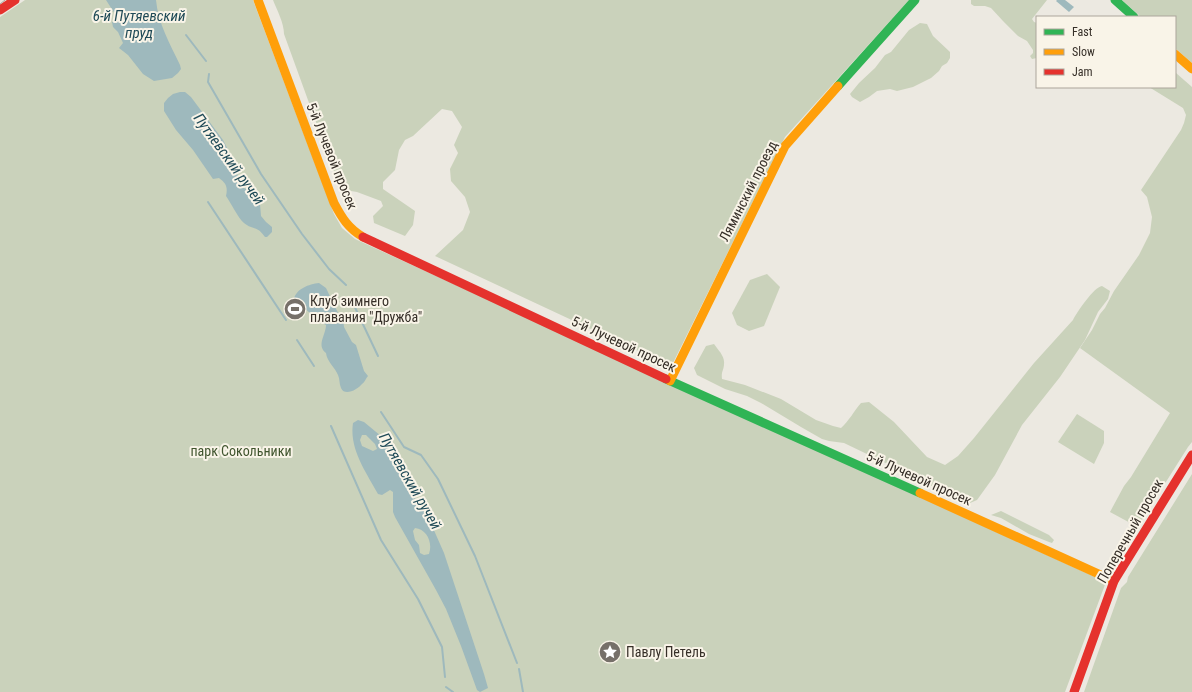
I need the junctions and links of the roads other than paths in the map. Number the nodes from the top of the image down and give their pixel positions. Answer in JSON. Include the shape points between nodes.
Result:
{"nodes":[{"id":1,"x":15,"y":0,"type":"edge"},
{"id":2,"x":258,"y":0,"type":"edge"},
{"id":3,"x":915,"y":0,"type":"edge"},
{"id":4,"x":1115,"y":0,"type":"edge"},
{"id":5,"x":0,"y":10,"type":"edge"},
{"id":6,"x":1133,"y":16,"type":"edge"},
{"id":7,"x":1176,"y":55,"type":"edge"},
{"id":8,"x":1192,"y":69,"type":"edge"},
{"id":9,"x":670,"y":382,"type":"junction"},
{"id":10,"x":1192,"y":455,"type":"edge"},
{"id":11,"x":1114,"y":581,"type":"junction"},
{"id":12,"x":1074,"y":692,"type":"edge"}],
"edges":[{"from":1,"to":5,"type":"street"},
{"from":2,"to":9,"type":"street","name":"5-й Лучевой просек","via":[[334,203],[342,219],[355,232]]},
{"from":3,"to":9,"type":"street","name":"Ляминский проезд","via":[[785,146]]},
{"from":4,"to":6,"type":"street"},
{"from":7,"to":8,"type":"street"},
{"from":9,"to":11,"type":"street","name":"5-й Лучевой просек"},
{"from":10,"to":11,"type":"street","name":"Поперечный просек"},
{"from":11,"to":12,"type":"street","name":"Поперечный просек"}]}
